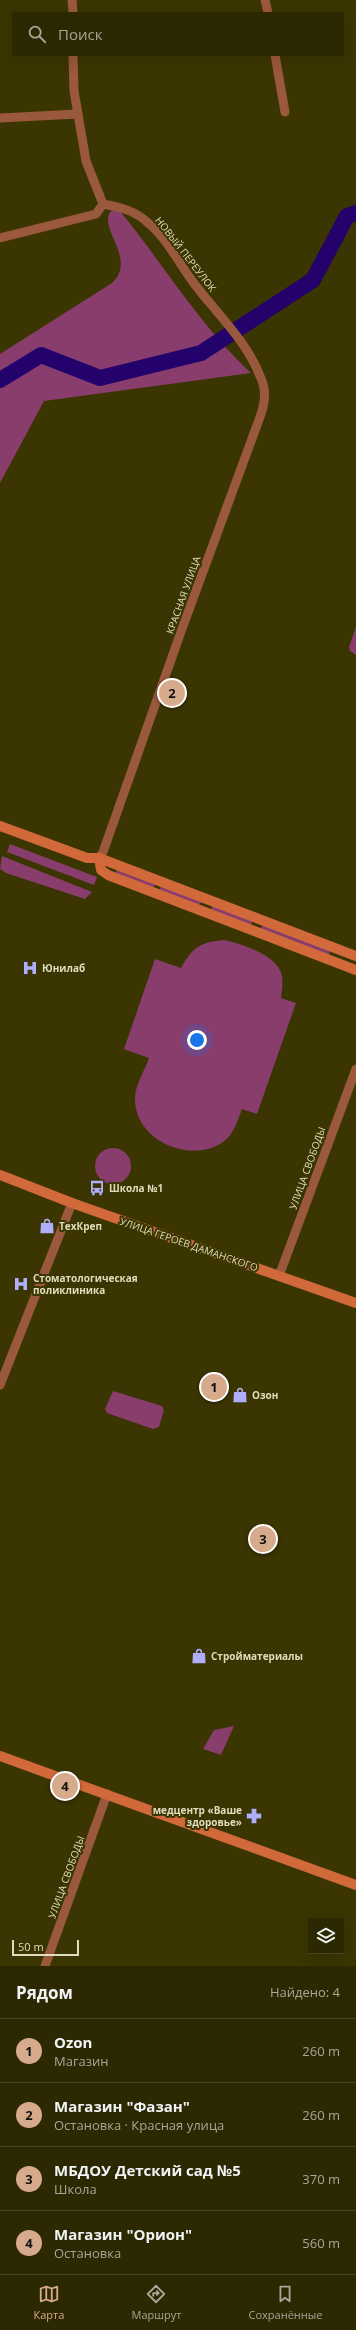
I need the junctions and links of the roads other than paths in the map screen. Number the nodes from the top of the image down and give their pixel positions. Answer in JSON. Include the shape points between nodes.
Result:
{"nodes":[{"id":1,"x":72,"y":0,"type":"edge"},
{"id":2,"x":265,"y":0,"type":"edge"},
{"id":3,"x":73,"y":12,"type":"edge"},
{"id":4,"x":268,"y":12,"type":"edge"},
{"id":5,"x":73,"y":56,"type":"edge"},
{"id":6,"x":275,"y":56,"type":"edge"},
{"id":7,"x":285,"y":112,"type":"dead end"},
{"id":8,"x":78,"y":114,"type":"junction"},
{"id":9,"x":0,"y":118,"type":"edge"},
{"id":10,"x":103,"y":204,"type":"junction"},
{"id":11,"x":0,"y":238,"type":"edge"},
{"id":12,"x":240,"y":341,"type":"joint"},
{"id":13,"x":0,"y":826,"type":"edge"},
{"id":14,"x":99,"y":858,"type":"junction"},
{"id":15,"x":356,"y":956,"type":"edge"},
{"id":16,"x":356,"y":970,"type":"edge"},
{"id":17,"x":356,"y":1069,"type":"edge"},
{"id":18,"x":0,"y":1175,"type":"edge"},
{"id":19,"x":72,"y":1203,"type":"junction"},
{"id":20,"x":280,"y":1276,"type":"junction"},
{"id":21,"x":356,"y":1302,"type":"edge"},
{"id":22,"x":0,"y":1385,"type":"edge"},
{"id":23,"x":0,"y":1756,"type":"edge"},
{"id":24,"x":107,"y":1794,"type":"junction"},
{"id":25,"x":356,"y":1885,"type":"edge"},
{"id":26,"x":45,"y":1966,"type":"edge"}],
"edges":[{"from":1,"to":3,"type":"street"},
{"from":2,"to":4,"type":"street"},
{"from":5,"to":8,"type":"street","via":[[72,69]]},
{"from":6,"to":7,"type":"street"},
{"from":8,"to":9,"type":"street"},
{"from":8,"to":10,"type":"street","via":[[86,161]]},
{"from":10,"to":11,"type":"street","via":[[96,214]]},
{"from":10,"to":12,"type":"street","name":"НОВЫЙ ПЕРЕУЛОК","via":[[132,211],[148,222]]},
{"from":12,"to":14,"type":"street","name":"КРАСНАЯ УЛИЦА","via":[[261,376],[264,404]]},
{"from":13,"to":14,"type":"main road","via":[[87,858]]},
{"from":14,"to":15,"type":"main road"},
{"from":14,"to":16,"type":"main road","via":[[101,870],[108,875]]},
{"from":17,"to":20,"type":"street","name":"УЛИЦА СВОБОДЫ"},
{"from":18,"to":19,"type":"main road","name":"УЛИЦА ГЕРОЕВ ДАМАНСКОГО"},
{"from":19,"to":20,"type":"main road","name":"УЛИЦА ГЕРОЕВ ДАМАНСКОГО"},
{"from":19,"to":22,"type":"street"},
{"from":20,"to":21,"type":"main road","name":"УЛИЦА ГЕРОЕВ ДАМАНСКОГО"},
{"from":23,"to":24,"type":"main road"},
{"from":24,"to":25,"type":"main road"},
{"from":24,"to":26,"type":"street","name":"УЛИЦА СВОБОДЫ"}]}
